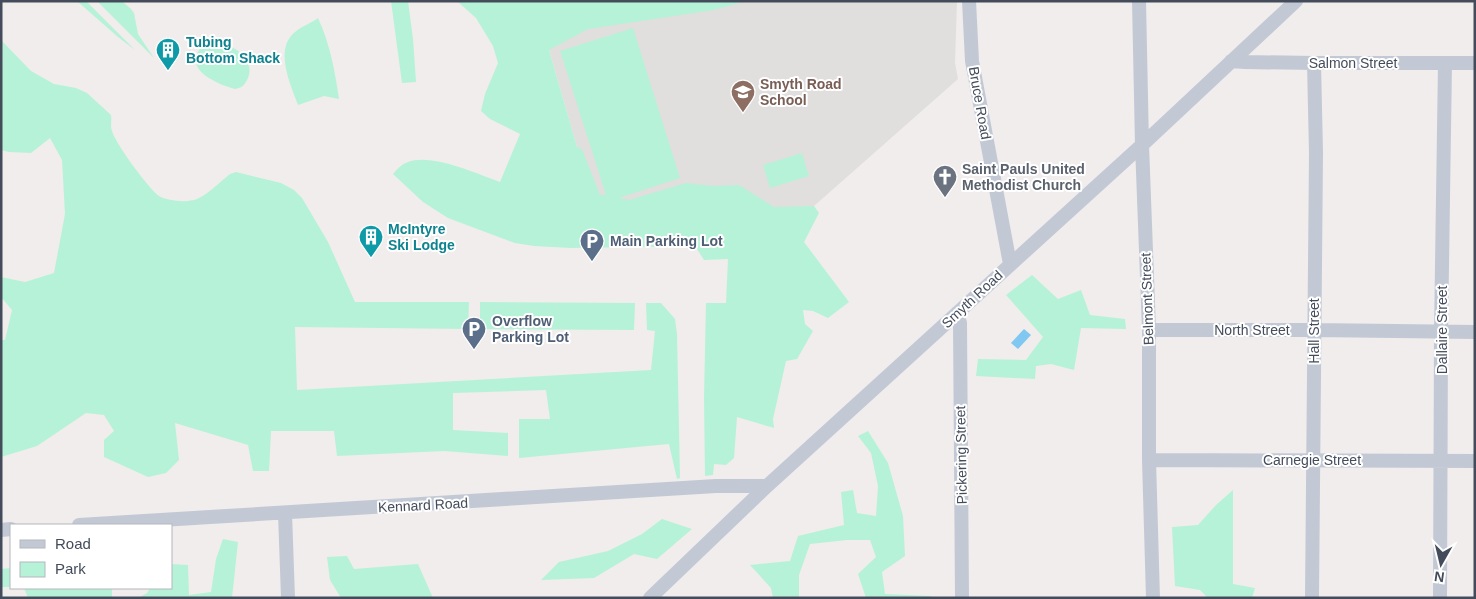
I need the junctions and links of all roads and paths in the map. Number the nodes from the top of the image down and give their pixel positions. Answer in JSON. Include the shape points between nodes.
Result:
{"nodes":[{"id":1,"x":969,"y":1,"type":"edge"},
{"id":2,"x":1139,"y":1,"type":"edge"},
{"id":3,"x":1296,"y":1,"type":"edge"},
{"id":4,"x":1231,"y":61,"type":"junction"},
{"id":5,"x":1475,"y":62,"type":"edge"},
{"id":6,"x":1314,"y":63,"type":"junction"},
{"id":7,"x":1445,"y":63,"type":"junction"},
{"id":8,"x":1142,"y":145,"type":"junction"},
{"id":9,"x":1010,"y":264,"type":"junction"},
{"id":10,"x":957,"y":313,"type":"junction"},
{"id":11,"x":1149,"y":330,"type":"junction"},
{"id":12,"x":1314,"y":330,"type":"junction"},
{"id":13,"x":1475,"y":332,"type":"edge"},
{"id":14,"x":1441,"y":333,"type":"junction"},
{"id":15,"x":1150,"y":460,"type":"junction"},
{"id":16,"x":1313,"y":460,"type":"junction"},
{"id":17,"x":1441,"y":461,"type":"junction"},
{"id":18,"x":1475,"y":461,"type":"edge"},
{"id":19,"x":767,"y":486,"type":"junction"},
{"id":20,"x":285,"y":512,"type":"junction"},
{"id":21,"x":95,"y":524,"type":"edge"},
{"id":22,"x":288,"y":598,"type":"edge"},
{"id":23,"x":650,"y":598,"type":"edge"},
{"id":24,"x":962,"y":598,"type":"edge"},
{"id":25,"x":1153,"y":598,"type":"edge"},
{"id":26,"x":1312,"y":598,"type":"edge"},
{"id":27,"x":1440,"y":598,"type":"edge"}],
"edges":[{"from":1,"to":9,"type":"street","name":"Bruce Road","via":[[972,61]]},
{"from":2,"to":8,"type":"street","name":"Belmont Street"},
{"from":3,"to":4,"type":"street","name":"Smyth Road"},
{"from":4,"to":6,"type":"street","name":"Salmon Street"},
{"from":4,"to":8,"type":"street","name":"Smyth Road"},
{"from":5,"to":7,"type":"street","name":"Salmon Street"},
{"from":6,"to":7,"type":"street","name":"Salmon Street"},
{"from":6,"to":12,"type":"street","name":"Hall Street"},
{"from":7,"to":14,"type":"street","name":"Dallaire Street"},
{"from":8,"to":9,"type":"street","name":"Smyth Road"},
{"from":8,"to":11,"type":"street","name":"Belmont Street"},
{"from":9,"to":10,"type":"street","name":"Smyth Road"},
{"from":10,"to":19,"type":"street","name":"Smyth Road"},
{"from":10,"to":24,"type":"street","name":"Pickering Street","via":[[960,323]]},
{"from":11,"to":12,"type":"street","name":"North Street"},
{"from":11,"to":15,"type":"street","name":"Belmont Street"},
{"from":12,"to":14,"type":"street","name":"North Street"},
{"from":12,"to":16,"type":"street","name":"Hall Street"},
{"from":13,"to":14,"type":"street","name":"North Street"},
{"from":14,"to":17,"type":"street","name":"Dallaire Street"},
{"from":15,"to":16,"type":"street","name":"Carnegie Street"},
{"from":15,"to":25,"type":"street","name":"Belmont Street"},
{"from":16,"to":17,"type":"street","name":"Carnegie Street"},
{"from":16,"to":26,"type":"street","name":"Hall Street"},
{"from":17,"to":18,"type":"street","name":"Carnegie Street"},
{"from":17,"to":27,"type":"street","name":"Dallaire Street"},
{"from":19,"to":20,"type":"street","name":"Kennard Road","via":[[708,486]]},
{"from":19,"to":23,"type":"street","name":"Smyth Road"},
{"from":20,"to":21,"type":"street","name":"Kennard Road"},
{"from":20,"to":22,"type":"street"}]}
